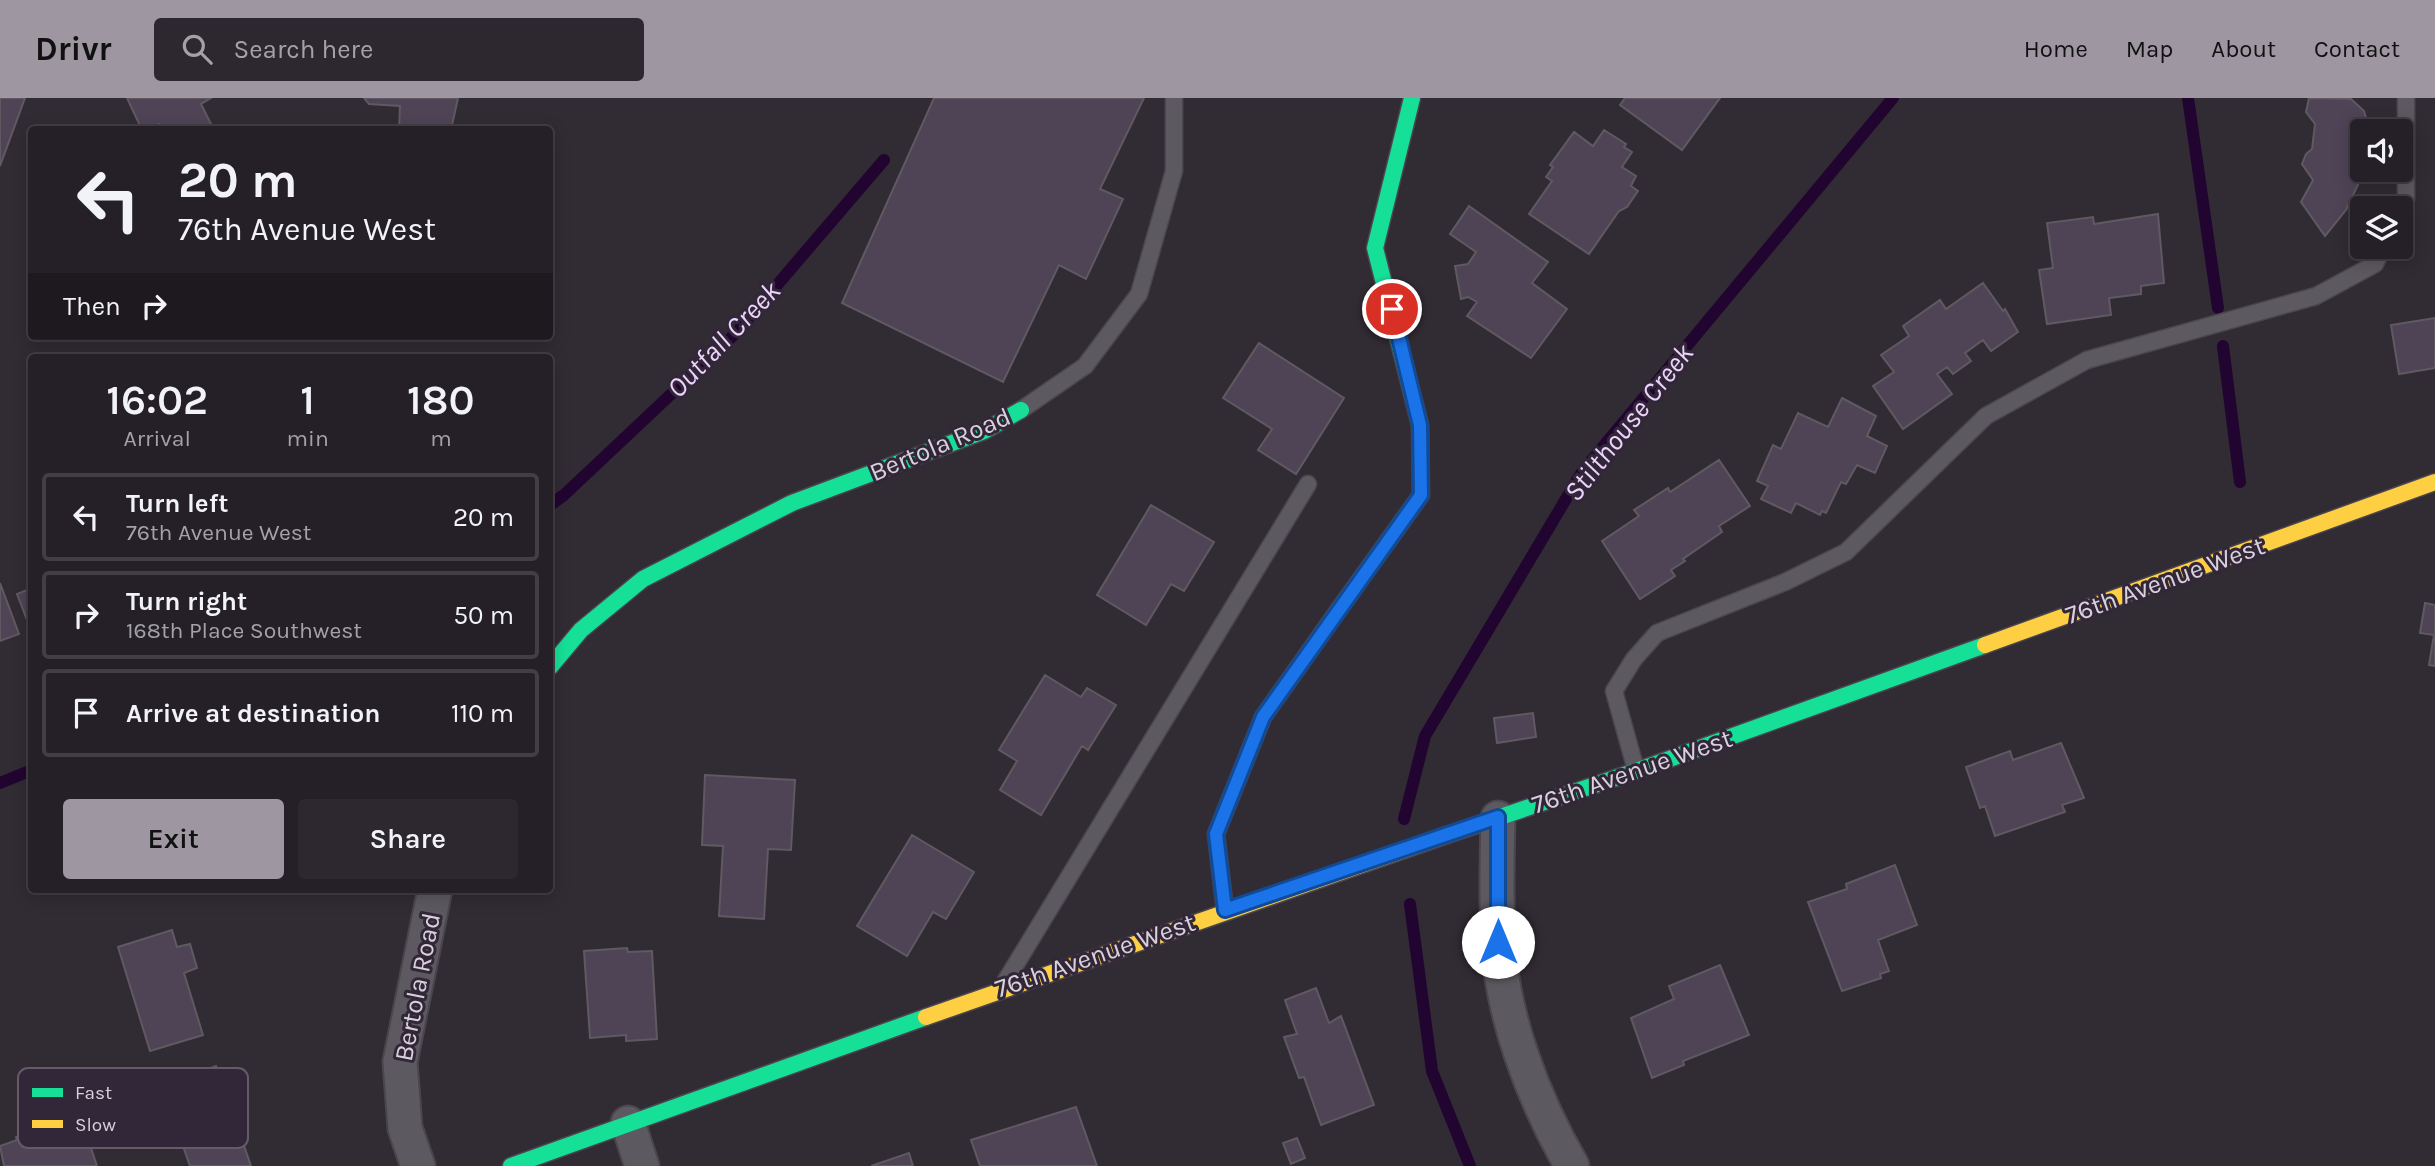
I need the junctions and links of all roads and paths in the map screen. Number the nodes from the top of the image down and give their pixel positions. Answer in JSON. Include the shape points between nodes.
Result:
{"nodes":[{"id":1,"x":1174,"y":98,"type":"edge"},
{"id":2,"x":1412,"y":98,"type":"edge"},
{"id":3,"x":2406,"y":98,"type":"edge"},
{"id":4,"x":2406,"y":196,"type":"edge"},
{"id":5,"x":2377,"y":259,"type":"edge"},
{"id":6,"x":1021,"y":410,"type":"joint"},
{"id":7,"x":2435,"y":482,"type":"edge"},
{"id":8,"x":1308,"y":484,"type":"dead end"},
{"id":9,"x":553,"y":663,"type":"edge"},
{"id":10,"x":1636,"y":771,"type":"junction"},
{"id":11,"x":1498,"y":817,"type":"junction"},
{"id":12,"x":434,"y":893,"type":"edge"},
{"id":13,"x":1225,"y":910,"type":"junction"},
{"id":14,"x":1001,"y":989,"type":"junction"},
{"id":15,"x":628,"y":1123,"type":"junction"},
{"id":16,"x":418,"y":1166,"type":"edge"},
{"id":17,"x":511,"y":1166,"type":"edge"},
{"id":18,"x":642,"y":1166,"type":"edge"},
{"id":19,"x":1572,"y":1166,"type":"edge"}],
"edges":[{"from":1,"to":6,"type":"lane","name":"Bertola Road","via":[[1174,171],[1139,293],[1085,366]]},
{"from":2,"to":13,"type":"street","via":[[1375,248],[1420,425],[1421,495],[1263,717],[1216,834]]},
{"from":3,"to":4,"type":"lane"},
{"from":5,"to":10,"type":"lane","via":[[2316,296],[2087,360],[1986,416],[1846,552],[1657,633],[1614,691]]},
{"from":6,"to":9,"type":"street","name":"Bertola Road","via":[[984,431],[792,503],[643,579],[581,630]]},
{"from":7,"to":10,"type":"street","name":"76th Avenue West"},
{"from":8,"to":14,"type":"lane"},
{"from":10,"to":11,"type":"street","name":"76th Avenue West"},
{"from":11,"to":13,"type":"street","name":"76th Avenue West"},
{"from":11,"to":19,"type":"street","via":[[1498,942],[1509,1007],[1529,1075],[1552,1132]]},
{"from":12,"to":16,"type":"street","name":"Bertola Road","via":[[400,1062],[405,1128]]},
{"from":13,"to":14,"type":"street","name":"76th Avenue West"},
{"from":14,"to":15,"type":"street","name":"76th Avenue West"},
{"from":15,"to":17,"type":"street","name":"76th Avenue West"},
{"from":15,"to":18,"type":"street"}]}
